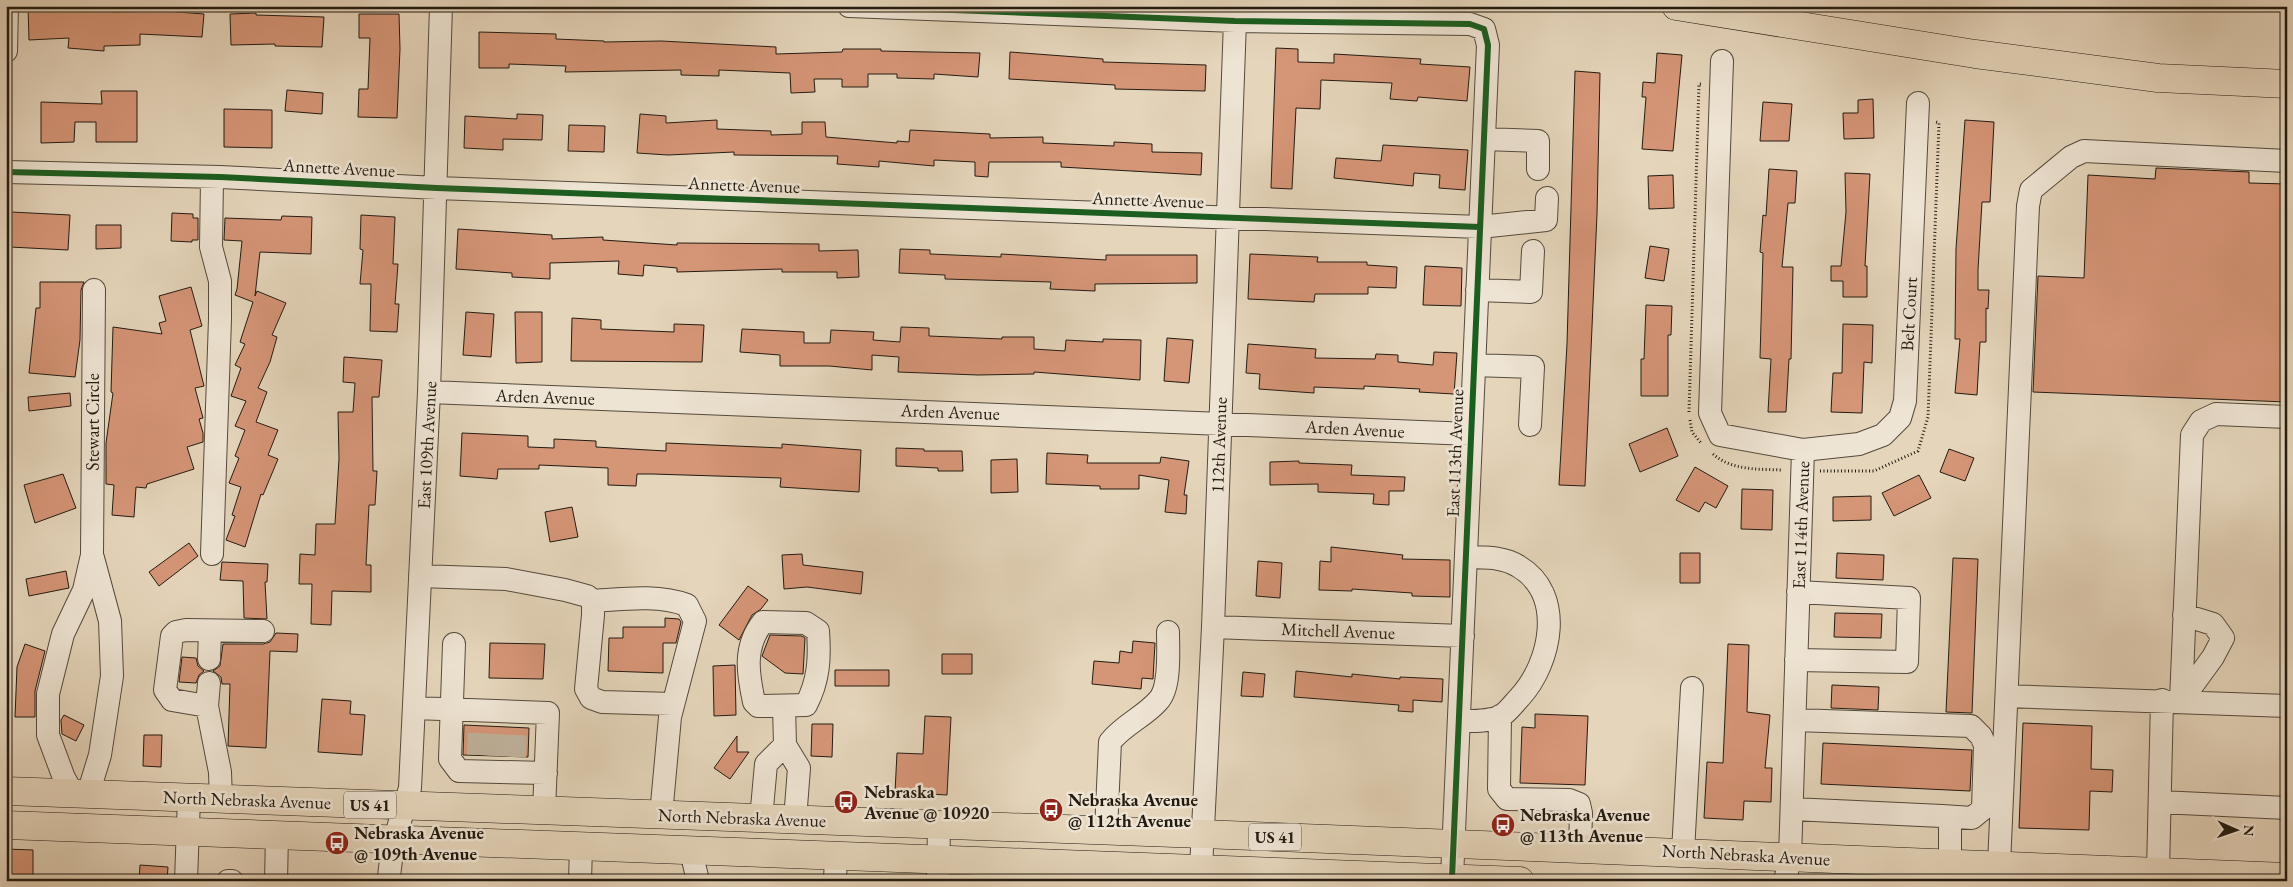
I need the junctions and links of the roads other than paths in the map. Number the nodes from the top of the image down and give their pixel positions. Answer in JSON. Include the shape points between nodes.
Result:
{"nodes":[{"id":1,"x":7,"y":6,"type":"edge"},
{"id":2,"x":441,"y":6,"type":"edge"},
{"id":3,"x":849,"y":6,"type":"edge"},
{"id":4,"x":1676,"y":6,"type":"edge"},
{"id":5,"x":1235,"y":21,"type":"junction"},
{"id":6,"x":6,"y":51,"type":"edge"},
{"id":7,"x":1722,"y":61,"type":"dead end"},
{"id":8,"x":2287,"y":84,"type":"edge"},
{"id":9,"x":1918,"y":104,"type":"dead end"},
{"id":10,"x":1484,"y":139,"type":"junction"},
{"id":11,"x":2287,"y":161,"type":"edge"},
{"id":12,"x":1538,"y":169,"type":"dead end"},
{"id":13,"x":6,"y":172,"type":"edge"},
{"id":14,"x":212,"y":178,"type":"junction"},
{"id":15,"x":437,"y":188,"type":"junction"},
{"id":16,"x":1546,"y":198,"type":"dead end"},
{"id":17,"x":1227,"y":218,"type":"junction"},
{"id":18,"x":1480,"y":227,"type":"junction"},
{"id":19,"x":1533,"y":251,"type":"dead end"},
{"id":20,"x":94,"y":290,"type":"dead end"},
{"id":21,"x":1477,"y":290,"type":"junction"},
{"id":22,"x":1474,"y":365,"type":"junction"},
{"id":23,"x":429,"y":392,"type":"junction"},
{"id":24,"x":2287,"y":417,"type":"edge"},
{"id":25,"x":1219,"y":423,"type":"junction"},
{"id":26,"x":1530,"y":425,"type":"dead end"},
{"id":27,"x":1471,"y":434,"type":"junction"},
{"id":28,"x":1803,"y":450,"type":"junction"},
{"id":29,"x":212,"y":554,"type":"dead end"},
{"id":30,"x":92,"y":555,"type":"junction"},
{"id":31,"x":1466,"y":557,"type":"junction"},
{"id":32,"x":420,"y":576,"type":"junction"},
{"id":33,"x":1798,"y":592,"type":"junction"},
{"id":34,"x":593,"y":601,"type":"junction"},
{"id":35,"x":2184,"y":616,"type":"junction"},
{"id":36,"x":1212,"y":627,"type":"junction"},
{"id":37,"x":263,"y":631,"type":"dead end"},
{"id":38,"x":210,"y":632,"type":"junction"},
{"id":39,"x":1168,"y":632,"type":"dead end"},
{"id":40,"x":1463,"y":636,"type":"junction"},
{"id":41,"x":454,"y":644,"type":"dead end"},
{"id":42,"x":209,"y":659,"type":"dead end"},
{"id":43,"x":1796,"y":660,"type":"junction"},
{"id":44,"x":1692,"y":688,"type":"dead end"},
{"id":45,"x":2007,"y":696,"type":"junction"},
{"id":46,"x":2172,"y":701,"type":"junction"},
{"id":47,"x":673,"y":704,"type":"junction"},
{"id":48,"x":784,"y":706,"type":"dead end"},
{"id":49,"x":2287,"y":706,"type":"edge"},
{"id":50,"x":414,"y":708,"type":"junction"},
{"id":51,"x":451,"y":709,"type":"junction"},
{"id":52,"x":1500,"y":716,"type":"junction"},
{"id":53,"x":1795,"y":720,"type":"junction"},
{"id":54,"x":1459,"y":722,"type":"junction"},
{"id":55,"x":785,"y":745,"type":"junction"},
{"id":56,"x":546,"y":773,"type":"junction"},
{"id":57,"x":6,"y":791,"type":"edge"},
{"id":58,"x":80,"y":794,"type":"junction"},
{"id":59,"x":190,"y":798,"type":"junction"},
{"id":60,"x":221,"y":800,"type":"junction"},
{"id":61,"x":2160,"y":802,"type":"junction"},
{"id":62,"x":405,"y":806,"type":"junction"},
{"id":63,"x":2287,"y":808,"type":"edge"},
{"id":64,"x":1792,"y":809,"type":"junction"},
{"id":65,"x":544,"y":811,"type":"junction"},
{"id":66,"x":661,"y":815,"type":"junction"},
{"id":67,"x":692,"y":816,"type":"junction"},
{"id":68,"x":1942,"y":816,"type":"junction"},
{"id":69,"x":761,"y":818,"type":"junction"},
{"id":70,"x":795,"y":820,"type":"junction"},
{"id":71,"x":6,"y":825,"type":"edge"},
{"id":72,"x":939,"y":825,"type":"junction"},
{"id":73,"x":1106,"y":831,"type":"junction"},
{"id":74,"x":188,"y":832,"type":"junction"},
{"id":75,"x":1202,"y":834,"type":"junction"},
{"id":76,"x":277,"y":836,"type":"junction"},
{"id":77,"x":395,"y":840,"type":"junction"},
{"id":78,"x":1454,"y":844,"type":"junction"},
{"id":79,"x":1483,"y":845,"type":"junction"},
{"id":80,"x":581,"y":846,"type":"junction"},
{"id":81,"x":1580,"y":849,"type":"junction"},
{"id":82,"x":691,"y":851,"type":"junction"},
{"id":83,"x":1683,"y":852,"type":"junction"},
{"id":84,"x":1950,"y":864,"type":"junction"},
{"id":85,"x":2000,"y":865,"type":"junction"},
{"id":86,"x":836,"y":868,"type":"edge"},
{"id":87,"x":1201,"y":868,"type":"junction"},
{"id":88,"x":1787,"y":869,"type":"edge"},
{"id":89,"x":938,"y":870,"type":"edge"},
{"id":90,"x":1018,"y":871,"type":"edge"},
{"id":91,"x":1081,"y":873,"type":"edge"},
{"id":92,"x":1144,"y":874,"type":"edge"},
{"id":93,"x":1267,"y":876,"type":"edge"},
{"id":94,"x":2154,"y":876,"type":"edge"},
{"id":95,"x":2287,"y":877,"type":"edge"},
{"id":96,"x":1360,"y":878,"type":"edge"},
{"id":97,"x":1452,"y":878,"type":"junction"},
{"id":98,"x":1424,"y":879,"type":"edge"},
{"id":99,"x":1481,"y":880,"type":"edge"},
{"id":100,"x":186,"y":881,"type":"edge"},
{"id":101,"x":228,"y":881,"type":"edge"},
{"id":102,"x":232,"y":881,"type":"edge"},
{"id":103,"x":276,"y":881,"type":"edge"},
{"id":104,"x":389,"y":881,"type":"edge"},
{"id":105,"x":580,"y":881,"type":"edge"},
{"id":106,"x":698,"y":881,"type":"edge"},
{"id":107,"x":1520,"y":881,"type":"edge"}],
"edges":[{"from":1,"to":6,"type":"street"},
{"from":2,"to":15,"type":"street","name":"East 109th Avenue"},
{"from":3,"to":5,"type":"street"},
{"from":4,"to":8,"type":"main road","via":[[1965,52],[2149,77]]},
{"from":5,"to":10,"type":"street","name":"East 113th Avenue","via":[[1470,24],[1484,29],[1488,45]]},
{"from":5,"to":17,"type":"street","name":"112th Avenue"},
{"from":7,"to":28,"type":"street","name":"East 114th Avenue","via":[[1710,413],[1720,435]]},
{"from":9,"to":28,"type":"street","name":"Belt Court","via":[[1905,401],[1900,418],[1883,436],[1859,444]]},
{"from":10,"to":12,"type":"street","via":[[1538,141]]},
{"from":10,"to":18,"type":"street","name":"East 113th Avenue"},
{"from":11,"to":45,"type":"street","via":[[2084,151],[2071,157],[2031,190]]},
{"from":13,"to":14,"type":"street","name":"Annette Avenue"},
{"from":14,"to":15,"type":"street","name":"Annette Avenue"},
{"from":14,"to":29,"type":"street","via":[[211,247],[220,281]]},
{"from":15,"to":17,"type":"street","name":"Annette Avenue"},
{"from":15,"to":23,"type":"street","name":"East 109th Avenue"},
{"from":16,"to":18,"type":"street","name":"Annette Avenue","via":[[1546,220]]},
{"from":17,"to":18,"type":"street","name":"Annette Avenue"},
{"from":17,"to":25,"type":"street","name":"112th Avenue"},
{"from":18,"to":21,"type":"street","name":"East 113th Avenue"},
{"from":19,"to":21,"type":"street","via":[[1531,292]]},
{"from":20,"to":30,"type":"street","name":"Stewart Circle"},
{"from":21,"to":22,"type":"street","name":"East 113th Avenue"},
{"from":22,"to":26,"type":"street","via":[[1533,367]]},
{"from":22,"to":27,"type":"street","name":"East 113th Avenue"},
{"from":23,"to":25,"type":"street","name":"Arden Avenue"},
{"from":23,"to":32,"type":"street","name":"East 109th Avenue"},
{"from":24,"to":35,"type":"street","via":[[2216,414],[2201,421],[2192,434]]},
{"from":25,"to":27,"type":"street","name":"Arden Avenue"},
{"from":25,"to":36,"type":"street","name":"112th Avenue"},
{"from":27,"to":31,"type":"street","name":"East 113th Avenue"},
{"from":28,"to":33,"type":"street","name":"East 114th Avenue"},
{"from":30,"to":58,"type":"street","name":"Stewart Circle","via":[[110,621],[112,676],[100,755]]},
{"from":30,"to":58,"type":"street","name":"Stewart Circle","via":[[84,590],[63,634],[48,694],[48,735],[64,778]]},
{"from":31,"to":40,"type":"street","name":"East 113th Avenue"},
{"from":31,"to":52,"type":"street","via":[[1497,558],[1518,566],[1537,582],[1545,600],[1549,640],[1542,664],[1532,684]]},
{"from":32,"to":34,"type":"street","via":[[506,578],[565,590]]},
{"from":32,"to":50,"type":"street","name":"East 109th Avenue"},
{"from":33,"to":43,"type":"street","name":"East 114th Avenue"},
{"from":33,"to":43,"type":"street","via":[[1909,598],[1908,644],[1907,662]]},
{"from":34,"to":47,"type":"street","via":[[586,689],[591,698],[602,702]]},
{"from":34,"to":47,"type":"street","via":[[638,598],[678,601],[687,605],[696,620]]},
{"from":35,"to":46,"type":"street"},
{"from":35,"to":46,"type":"street","via":[[2213,624],[2224,638],[2213,657]]},
{"from":36,"to":40,"type":"street","name":"Mitchell Avenue"},
{"from":36,"to":75,"type":"street","name":"112th Avenue"},
{"from":37,"to":38,"type":"street"},
{"from":38,"to":42,"type":"street"},
{"from":38,"to":60,"type":"street","via":[[186,630],[172,636],[165,690],[172,700],[208,694]]},
{"from":39,"to":73,"type":"street","via":[[1166,683],[1160,700],[1110,742]]},
{"from":40,"to":54,"type":"street","name":"East 113th Avenue"},
{"from":41,"to":51,"type":"street"},
{"from":43,"to":53,"type":"street","name":"East 114th Avenue"},
{"from":44,"to":83,"type":"street"},
{"from":45,"to":46,"type":"street"},
{"from":45,"to":85,"type":"street"},
{"from":46,"to":49,"type":"street"},
{"from":46,"to":61,"type":"street"},
{"from":47,"to":66,"type":"street"},
{"from":48,"to":55,"type":"street"},
{"from":50,"to":51,"type":"street"},
{"from":50,"to":62,"type":"street","name":"East 109th Avenue","via":[[410,788]]},
{"from":51,"to":56,"type":"street","via":[[450,758],[459,771],[496,764]]},
{"from":51,"to":56,"type":"street","via":[[497,719],[548,713]]},
{"from":52,"to":54,"type":"street"},
{"from":52,"to":81,"type":"street","via":[[1500,789],[1508,799],[1568,800],[1579,804]]},
{"from":53,"to":64,"type":"street","name":"East 114th Avenue"},
{"from":53,"to":68,"type":"street","via":[[1971,726],[1985,746],[1983,809],[1972,818]]},
{"from":54,"to":78,"type":"street","name":"East 113th Avenue"},
{"from":55,"to":69,"type":"street","via":[[766,764]]},
{"from":55,"to":70,"type":"street","via":[[799,768]]},
{"from":56,"to":65,"type":"street"},
{"from":57,"to":58,"type":"main road","name":"North Nebraska Avenue","number":"US 41"},
{"from":58,"to":59,"type":"main road","name":"North Nebraska Avenue","number":"US 41"},
{"from":59,"to":60,"type":"main road","name":"North Nebraska Avenue","number":"US 41"},
{"from":59,"to":74,"type":"street"},
{"from":60,"to":62,"type":"main road","name":"North Nebraska Avenue","number":"US 41"},
{"from":61,"to":63,"type":"street"},
{"from":61,"to":94,"type":"street"},
{"from":62,"to":65,"type":"main road","name":"North Nebraska Avenue","number":"US 41"},
{"from":62,"to":77,"type":"street","name":"East 109th Avenue"},
{"from":64,"to":68,"type":"street"},
{"from":64,"to":88,"type":"street","name":"East 114th Avenue"},
{"from":65,"to":66,"type":"main road","name":"North Nebraska Avenue","number":"US 41"},
{"from":66,"to":67,"type":"main road","name":"North Nebraska Avenue","number":"US 41"},
{"from":67,"to":69,"type":"main road","name":"North Nebraska Avenue","number":"US 41"},
{"from":67,"to":82,"type":"main road"},
{"from":68,"to":84,"type":"street","via":[[1950,820]]},
{"from":69,"to":70,"type":"main road","name":"North Nebraska Avenue","number":"US 41"},
{"from":70,"to":72,"type":"main road","name":"North Nebraska Avenue","number":"US 41"},
{"from":71,"to":74,"type":"main road","name":"North Nebraska Avenue","number":"US 41"},
{"from":72,"to":73,"type":"main road","name":"North Nebraska Avenue","number":"US 41"},
{"from":72,"to":89,"type":"street"},
{"from":73,"to":75,"type":"main road","name":"North Nebraska Avenue","number":"US 41"},
{"from":74,"to":76,"type":"main road","name":"North Nebraska Avenue","number":"US 41"},
{"from":74,"to":100,"type":"street"},
{"from":75,"to":78,"type":"main road","name":"North Nebraska Avenue","number":"US 41"},
{"from":75,"to":87,"type":"street","name":"112th Avenue"},
{"from":76,"to":77,"type":"main road","name":"North Nebraska Avenue","number":"US 41"},
{"from":76,"to":103,"type":"street"},
{"from":77,"to":80,"type":"main road","name":"North Nebraska Avenue","number":"US 41"},
{"from":77,"to":104,"type":"street","name":"East 109th Avenue"},
{"from":78,"to":79,"type":"main road","name":"North Nebraska Avenue","number":"US 41"},
{"from":78,"to":97,"type":"street","name":"East 113th Avenue"},
{"from":79,"to":81,"type":"main road","name":"North Nebraska Avenue","number":"US 41"},
{"from":79,"to":99,"type":"main road"},
{"from":80,"to":82,"type":"main road","name":"North Nebraska Avenue","number":"US 41"},
{"from":80,"to":105,"type":"street"},
{"from":81,"to":83,"type":"main road","name":"North Nebraska Avenue","number":"US 41"},
{"from":82,"to":86,"type":"main road","name":"North Nebraska Avenue","number":"US 41"},
{"from":82,"to":106,"type":"street"},
{"from":83,"to":88,"type":"main road","name":"North Nebraska Avenue","number":"US 41"},
{"from":84,"to":85,"type":"main road","name":"North Nebraska Avenue","number":"US 41"},
{"from":84,"to":88,"type":"main road","name":"North Nebraska Avenue","number":"US 41"},
{"from":85,"to":94,"type":"main road","name":"North Nebraska Avenue","number":"US 41"},
{"from":86,"to":89,"type":"main road","name":"North Nebraska Avenue","number":"US 41"},
{"from":87,"to":92,"type":"main road","name":"North Nebraska Avenue","number":"US 41"},
{"from":87,"to":93,"type":"main road","name":"North Nebraska Avenue","number":"US 41"},
{"from":89,"to":90,"type":"main road","name":"North Nebraska Avenue","number":"US 41"},
{"from":90,"to":91,"type":"main road","name":"North Nebraska Avenue","number":"US 41"},
{"from":91,"to":92,"type":"main road","name":"North Nebraska Avenue","number":"US 41"},
{"from":93,"to":96,"type":"main road","name":"North Nebraska Avenue","number":"US 41"},
{"from":94,"to":95,"type":"main road","name":"North Nebraska Avenue","number":"US 41"},
{"from":96,"to":98,"type":"main road","name":"North Nebraska Avenue","number":"US 41"},
{"from":97,"to":98,"type":"main road","name":"North Nebraska Avenue","number":"US 41"},
{"from":97,"to":99,"type":"main road","name":"North Nebraska Avenue","number":"US 41"},
{"from":99,"to":107,"type":"main road","name":"North Nebraska Avenue","number":"US 41"},
{"from":101,"to":102,"type":"street"}]}
